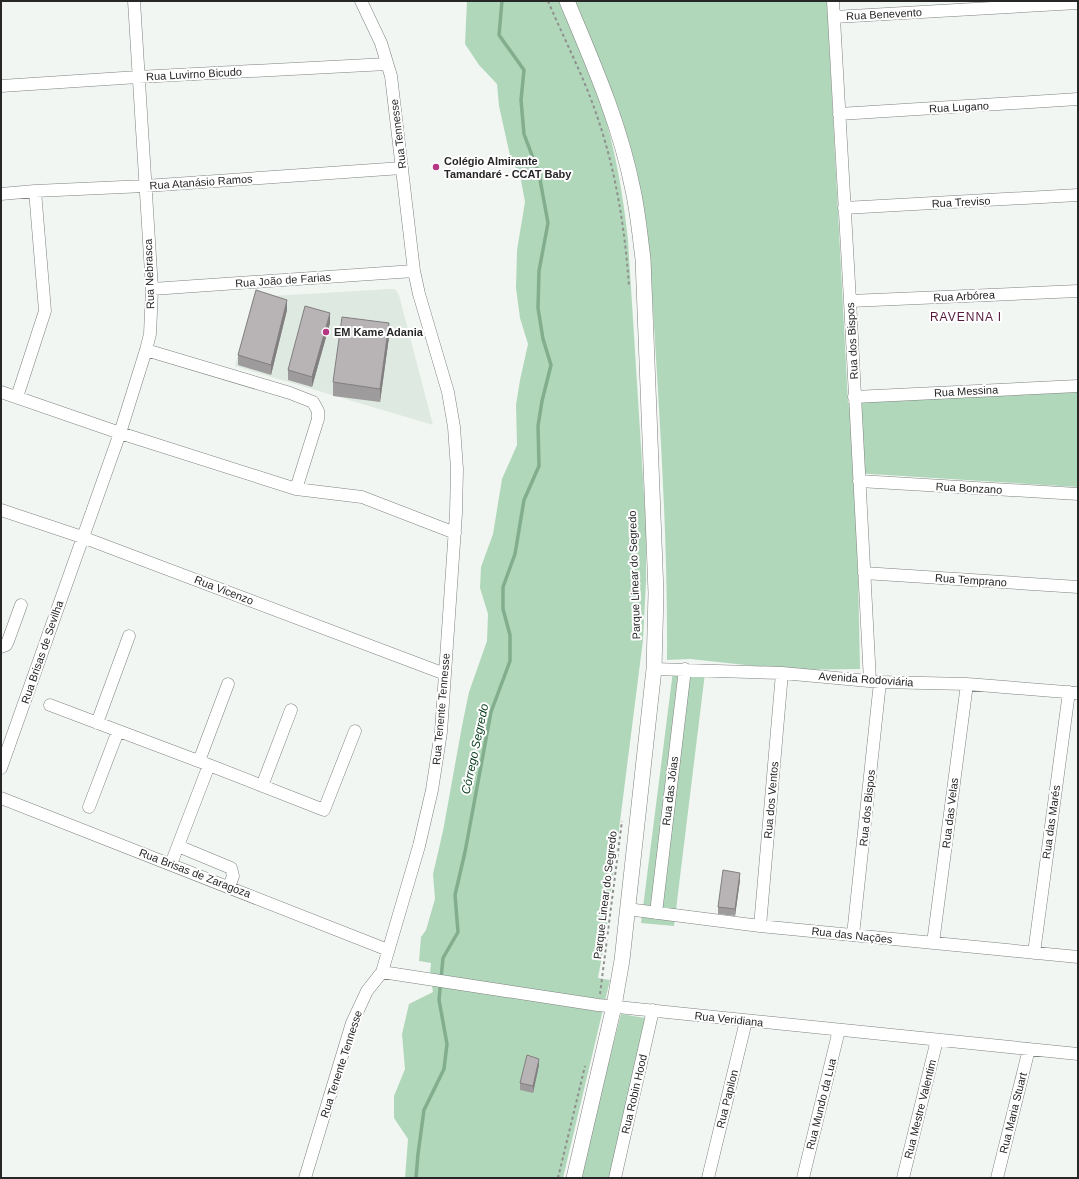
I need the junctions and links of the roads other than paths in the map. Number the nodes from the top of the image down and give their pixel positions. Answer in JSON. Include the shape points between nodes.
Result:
{"nodes":[{"id":1,"x":134,"y":1,"type":"edge"},
{"id":2,"x":362,"y":1,"type":"edge"},
{"id":3,"x":567,"y":1,"type":"edge"},
{"id":4,"x":833,"y":1,"type":"edge"},
{"id":5,"x":1078,"y":3,"type":"edge"},
{"id":6,"x":834,"y":17,"type":"junction"},
{"id":7,"x":387,"y":64,"type":"junction"},
{"id":8,"x":138,"y":77,"type":"junction"},
{"id":9,"x":1,"y":86,"type":"edge"},
{"id":10,"x":1078,"y":99,"type":"edge"},
{"id":11,"x":839,"y":114,"type":"junction"},
{"id":12,"x":402,"y":168,"type":"junction"},
{"id":13,"x":145,"y":186,"type":"junction"},
{"id":14,"x":36,"y":191,"type":"junction"},
{"id":15,"x":1,"y":194,"type":"edge"},
{"id":16,"x":1078,"y":195,"type":"edge"},
{"id":17,"x":844,"y":208,"type":"junction"},
{"id":18,"x":414,"y":271,"type":"junction"},
{"id":19,"x":152,"y":289,"type":"junction"},
{"id":20,"x":1078,"y":291,"type":"edge"},
{"id":21,"x":850,"y":301,"type":"junction"},
{"id":22,"x":146,"y":350,"type":"junction"},
{"id":23,"x":1078,"y":386,"type":"edge"},
{"id":24,"x":1,"y":392,"type":"edge"},
{"id":25,"x":17,"y":397,"type":"junction"},
{"id":26,"x":854,"y":397,"type":"junction"},
{"id":27,"x":120,"y":433,"type":"junction"},
{"id":28,"x":859,"y":481,"type":"junction"},
{"id":29,"x":296,"y":489,"type":"junction"},
{"id":30,"x":1078,"y":494,"type":"edge"},
{"id":31,"x":1,"y":510,"type":"edge"},
{"id":32,"x":455,"y":533,"type":"junction"},
{"id":33,"x":82,"y":537,"type":"junction"},
{"id":34,"x":864,"y":573,"type":"junction"},
{"id":35,"x":1078,"y":587,"type":"edge"},
{"id":36,"x":21,"y":605,"type":"dead end"},
{"id":37,"x":129,"y":636,"type":"dead end"},
{"id":38,"x":1,"y":647,"type":"edge"},
{"id":39,"x":654,"y":669,"type":"junction"},
{"id":40,"x":684,"y":669,"type":"junction"},
{"id":41,"x":782,"y":673,"type":"junction"},
{"id":42,"x":445,"y":674,"type":"junction"},
{"id":43,"x":875,"y":681,"type":"junction"},
{"id":44,"x":228,"y":684,"type":"dead end"},
{"id":45,"x":967,"y":684,"type":"junction"},
{"id":46,"x":1073,"y":692,"type":"edge"},
{"id":47,"x":50,"y":705,"type":"dead end"},
{"id":48,"x":291,"y":710,"type":"dead end"},
{"id":49,"x":97,"y":723,"type":"junction"},
{"id":50,"x":118,"y":731,"type":"junction"},
{"id":51,"x":355,"y":732,"type":"dead end"},
{"id":52,"x":204,"y":763,"type":"junction"},
{"id":53,"x":1,"y":768,"type":"edge"},
{"id":54,"x":262,"y":786,"type":"junction"},
{"id":55,"x":1,"y":798,"type":"edge"},
{"id":56,"x":89,"y":807,"type":"dead end"},
{"id":57,"x":178,"y":846,"type":"junction"},
{"id":58,"x":171,"y":864,"type":"junction"},
{"id":59,"x":229,"y":887,"type":"junction"},
{"id":60,"x":627,"y":909,"type":"junction"},
{"id":61,"x":656,"y":913,"type":"junction"},
{"id":62,"x":760,"y":926,"type":"junction"},
{"id":63,"x":853,"y":935,"type":"junction"},
{"id":64,"x":933,"y":943,"type":"junction"},
{"id":65,"x":388,"y":950,"type":"junction"},
{"id":66,"x":1034,"y":953,"type":"junction"},
{"id":67,"x":1078,"y":957,"type":"edge"},
{"id":68,"x":382,"y":972,"type":"junction"},
{"id":69,"x":614,"y":1006,"type":"junction"},
{"id":70,"x":653,"y":1010,"type":"junction"},
{"id":71,"x":746,"y":1021,"type":"junction"},
{"id":72,"x":839,"y":1030,"type":"junction"},
{"id":73,"x":937,"y":1040,"type":"junction"},
{"id":74,"x":1029,"y":1049,"type":"junction"},
{"id":75,"x":1078,"y":1054,"type":"edge"},
{"id":76,"x":305,"y":1178,"type":"edge"},
{"id":77,"x":574,"y":1178,"type":"edge"},
{"id":78,"x":615,"y":1178,"type":"edge"},
{"id":79,"x":708,"y":1178,"type":"edge"},
{"id":80,"x":803,"y":1178,"type":"edge"},
{"id":81,"x":903,"y":1178,"type":"edge"},
{"id":82,"x":997,"y":1178,"type":"edge"}],
"edges":[{"from":1,"to":8,"type":"street","name":"Rua Nebrasca"},
{"from":2,"to":7,"type":"street","name":"Rua Tennesse","via":[[381,43]]},
{"from":3,"to":39,"type":"main road","via":[[616,124],[633,190],[643,259],[656,594]]},
{"from":4,"to":6,"type":"street","name":"Rua dos Bispos"},
{"from":5,"to":6,"type":"street","name":"Rua Benevento"},
{"from":6,"to":11,"type":"street","name":"Rua dos Bispos"},
{"from":7,"to":8,"type":"street","name":"Rua Luvirno Bicudo"},
{"from":7,"to":12,"type":"street","name":"Rua Tennesse","via":[[391,76]]},
{"from":8,"to":9,"type":"street","name":"Rua Luvirno Bicudo"},
{"from":8,"to":13,"type":"street","name":"Rua Nebrasca"},
{"from":10,"to":11,"type":"street","name":"Rua Lugano"},
{"from":11,"to":17,"type":"street","name":"Rua dos Bispos"},
{"from":12,"to":13,"type":"street","name":"Rua Atanásio Ramos"},
{"from":12,"to":18,"type":"street","name":"Rua Tennesse"},
{"from":13,"to":14,"type":"street","name":"Rua Atanásio Ramos"},
{"from":13,"to":19,"type":"street","name":"Rua Nebrasca"},
{"from":14,"to":15,"type":"street","name":"Rua Atanásio Ramos"},
{"from":14,"to":25,"type":"street","via":[[45,311]]},
{"from":16,"to":17,"type":"street","name":"Rua Treviso"},
{"from":17,"to":21,"type":"street","name":"Rua dos Bispos"},
{"from":18,"to":19,"type":"street","name":"Rua João de Farias"},
{"from":18,"to":32,"type":"street","name":"Rua Tenente Tennesse","via":[[448,392],[454,427],[457,469]]},
{"from":19,"to":22,"type":"street","name":"Rua Nebrasca","via":[[150,334]]},
{"from":20,"to":21,"type":"street","name":"Rua Arbórea"},
{"from":21,"to":26,"type":"street","name":"Rua dos Bispos"},
{"from":22,"to":27,"type":"street","name":"Rua Nebrasca"},
{"from":22,"to":29,"type":"street","via":[[313,402],[318,411],[318,419]]},
{"from":23,"to":26,"type":"street","name":"Rua Messina"},
{"from":24,"to":25,"type":"street"},
{"from":25,"to":27,"type":"street"},
{"from":26,"to":28,"type":"street","name":"Rua dos Bispos"},
{"from":27,"to":29,"type":"street"},
{"from":27,"to":33,"type":"street","name":"Rua Nebrasca"},
{"from":28,"to":30,"type":"street","name":"Rua Bonzano"},
{"from":28,"to":34,"type":"street","name":"Rua dos Bispos"},
{"from":29,"to":32,"type":"street","via":[[362,497]]},
{"from":31,"to":33,"type":"street","name":"Rua Vicenzo"},
{"from":32,"to":42,"type":"street","name":"Rua Tenente Tennesse"},
{"from":33,"to":42,"type":"street","name":"Rua Vicenzo"},
{"from":33,"to":53,"type":"street","name":"Rua Brisas de Sevilha"},
{"from":34,"to":35,"type":"street","name":"Rua Temprano"},
{"from":34,"to":43,"type":"street","name":"Rua dos Bispos"},
{"from":36,"to":38,"type":"street","via":[[8,641]]},
{"from":37,"to":49,"type":"street"},
{"from":39,"to":40,"type":"street","name":"Avenida Rodoviária"},
{"from":39,"to":60,"type":"main road"},
{"from":40,"to":41,"type":"street","name":"Avenida Rodoviária"},
{"from":40,"to":61,"type":"street","name":"Rua das Jóias"},
{"from":41,"to":43,"type":"street","name":"Avenida Rodoviária"},
{"from":41,"to":62,"type":"street","name":"Rua dos Ventos"},
{"from":42,"to":65,"type":"street","name":"Rua Tenente Tennesse","via":[[441,732],[432,790],[419,846]]},
{"from":43,"to":45,"type":"street","name":"Avenida Rodoviária"},
{"from":43,"to":63,"type":"street","name":"Rua dos Bispos"},
{"from":44,"to":52,"type":"street"},
{"from":45,"to":46,"type":"street","name":"Avenida Rodoviária"},
{"from":45,"to":64,"type":"street","name":"Rua das Velas"},
{"from":46,"to":66,"type":"street","name":"Rua das Marés"},
{"from":47,"to":49,"type":"street"},
{"from":48,"to":54,"type":"street"},
{"from":49,"to":50,"type":"street"},
{"from":50,"to":52,"type":"street"},
{"from":50,"to":56,"type":"street"},
{"from":51,"to":54,"type":"street","via":[[324,810]]},
{"from":52,"to":54,"type":"street"},
{"from":52,"to":57,"type":"street"},
{"from":55,"to":58,"type":"street","name":"Rua Brisas de Zaragoza"},
{"from":57,"to":58,"type":"street"},
{"from":57,"to":59,"type":"street","via":[[231,868],[233,876]]},
{"from":58,"to":59,"type":"street","name":"Rua Brisas de Zaragoza"},
{"from":59,"to":65,"type":"street","name":"Rua Brisas de Zaragoza"},
{"from":60,"to":61,"type":"street","name":"Rua das Nações"},
{"from":60,"to":69,"type":"main road"},
{"from":61,"to":62,"type":"street","name":"Rua das Nações"},
{"from":62,"to":63,"type":"street","name":"Rua das Nações"},
{"from":63,"to":64,"type":"street","name":"Rua das Nações"},
{"from":64,"to":66,"type":"street","name":"Rua das Nações"},
{"from":65,"to":68,"type":"street","name":"Rua Tenente Tennesse"},
{"from":66,"to":67,"type":"street","name":"Rua das Nações"},
{"from":68,"to":69,"type":"street","name":"Rua Veridiana"},
{"from":68,"to":76,"type":"street","name":"Rua Tenente Tennesse","via":[[367,991],[352,1022]]},
{"from":69,"to":70,"type":"street","name":"Rua Veridiana"},
{"from":69,"to":77,"type":"main road"},
{"from":70,"to":71,"type":"street","name":"Rua Veridiana"},
{"from":70,"to":78,"type":"street","name":"Rua Robin Hood"},
{"from":71,"to":72,"type":"street","name":"Rua Veridiana"},
{"from":71,"to":79,"type":"street","name":"Rua Papilon"},
{"from":72,"to":73,"type":"street","name":"Rua Veridiana"},
{"from":72,"to":80,"type":"street","name":"Rua Mundo da Lua"},
{"from":73,"to":74,"type":"street","name":"Rua Veridiana"},
{"from":73,"to":81,"type":"street","name":"Rua Mestre Valentim"},
{"from":74,"to":75,"type":"street","name":"Rua Veridiana"},
{"from":74,"to":82,"type":"street","name":"Rua Maria Stuart"}]}
